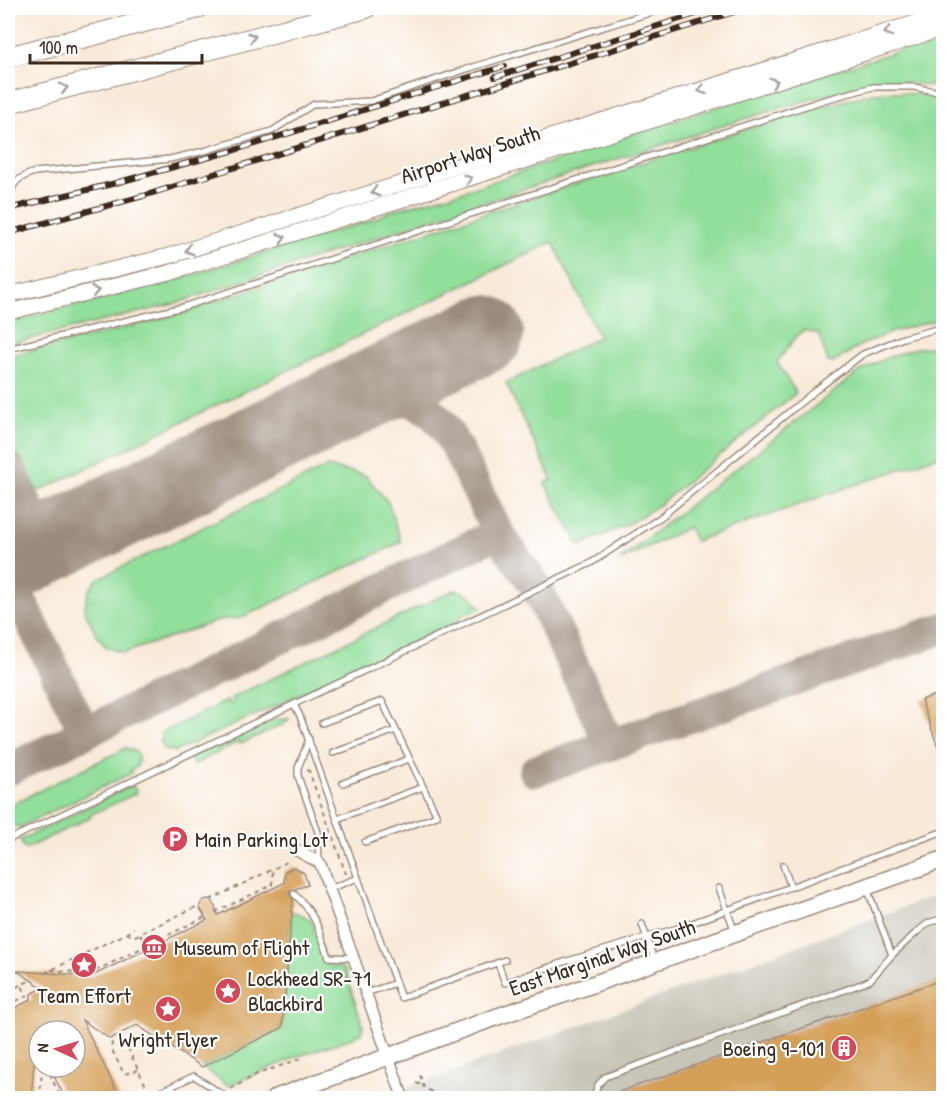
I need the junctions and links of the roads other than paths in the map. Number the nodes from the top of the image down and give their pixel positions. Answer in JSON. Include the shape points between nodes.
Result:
{"nodes":[{"id":1,"x":198,"y":8,"type":"edge"},
{"id":2,"x":366,"y":8,"type":"edge"},
{"id":3,"x":666,"y":8,"type":"edge"},
{"id":4,"x":944,"y":14,"type":"edge"},
{"id":5,"x":944,"y":28,"type":"edge"},
{"id":6,"x":8,"y":57,"type":"edge"},
{"id":7,"x":944,"y":93,"type":"edge"},
{"id":8,"x":8,"y":103,"type":"edge"},
{"id":9,"x":8,"y":208,"type":"edge"},
{"id":10,"x":8,"y":296,"type":"edge"},
{"id":11,"x":8,"y":312,"type":"edge"},
{"id":12,"x":944,"y":327,"type":"edge"},
{"id":13,"x":8,"y":350,"type":"edge"},
{"id":14,"x":294,"y":704,"type":"junction"},
{"id":15,"x":322,"y":723,"type":"dead end"},
{"id":16,"x":396,"y":730,"type":"junction"},
{"id":17,"x":309,"y":739,"type":"junction"},
{"id":18,"x":333,"y":753,"type":"dead end"},
{"id":19,"x":410,"y":759,"type":"junction"},
{"id":20,"x":343,"y":783,"type":"dead end"},
{"id":21,"x":423,"y":788,"type":"junction"},
{"id":22,"x":337,"y":819,"type":"junction"},
{"id":23,"x":944,"y":831,"type":"edge"},
{"id":24,"x":8,"y":840,"type":"edge"},
{"id":25,"x":365,"y":842,"type":"dead end"},
{"id":26,"x":296,"y":850,"type":"road end"},
{"id":27,"x":944,"y":859,"type":"edge"},
{"id":28,"x":320,"y":863,"type":"junction"},
{"id":29,"x":783,"y":865,"type":"dead end"},
{"id":30,"x":358,"y":878,"type":"junction"},
{"id":31,"x":866,"y":886,"type":"junction"},
{"id":32,"x":791,"y":887,"type":"junction"},
{"id":33,"x":719,"y":888,"type":"dead end"},
{"id":34,"x":329,"y":889,"type":"junction"},
{"id":35,"x":294,"y":894,"type":"dead end"},
{"id":36,"x":727,"y":910,"type":"junction"},
{"id":37,"x":944,"y":918,"type":"edge"},
{"id":38,"x":642,"y":924,"type":"dead end"},
{"id":39,"x":735,"y":933,"type":"junction"},
{"id":40,"x":646,"y":937,"type":"junction"},
{"id":41,"x":892,"y":955,"type":"junction"},
{"id":42,"x":354,"y":958,"type":"junction"},
{"id":43,"x":505,"y":960,"type":"dead end"},
{"id":44,"x":655,"y":962,"type":"junction"},
{"id":45,"x":498,"y":963,"type":"junction"},
{"id":46,"x":396,"y":983,"type":"junction"},
{"id":47,"x":366,"y":993,"type":"junction"},
{"id":48,"x":389,"y":1057,"type":"junction"},
{"id":49,"x":149,"y":1098,"type":"edge"},
{"id":50,"x":228,"y":1098,"type":"edge"},
{"id":51,"x":275,"y":1098,"type":"edge"},
{"id":52,"x":403,"y":1098,"type":"edge"},
{"id":53,"x":595,"y":1098,"type":"edge"}],
"edges":[{"from":1,"to":6,"type":"highway"},
{"from":8,"to":2,"type":"highway","one_way":true},
{"from":3,"to":9,"type":"lane","via":[[371,101],[314,104],[272,131],[204,151],[170,159],[28,174],[10,192]]},
{"from":4,"to":10,"type":"main road","name":"Airport Way South","one_way":true,"via":[[169,256]]},
{"from":11,"to":5,"type":"main road","name":"Airport Way South","one_way":true,"via":[[169,273]]},
{"from":7,"to":13,"type":"lane","via":[[914,87],[873,87],[824,100],[183,307]]},
{"from":12,"to":14,"type":"lane","via":[[864,354],[661,517],[591,563]]},
{"from":14,"to":17,"type":"lane"},
{"from":14,"to":24,"type":"lane"},
{"from":15,"to":16,"type":"lane","via":[[382,701]]},
{"from":16,"to":18,"type":"lane"},
{"from":16,"to":19,"type":"lane"},
{"from":17,"to":22,"type":"lane"},
{"from":17,"to":28,"type":"lane","via":[[298,777],[318,832]]},
{"from":19,"to":20,"type":"lane"},
{"from":19,"to":21,"type":"lane"},
{"from":21,"to":22,"type":"lane"},
{"from":21,"to":25,"type":"lane","via":[[437,816]]},
{"from":22,"to":30,"type":"lane"},
{"from":23,"to":32,"type":"lane"},
{"from":26,"to":28,"type":"street"},
{"from":27,"to":31,"type":"main road","name":"East Marginal Way South"},
{"from":28,"to":34,"type":"street"},
{"from":29,"to":32,"type":"lane"},
{"from":30,"to":34,"type":"lane"},
{"from":30,"to":46,"type":"lane"},
{"from":31,"to":39,"type":"main road","name":"East Marginal Way South"},
{"from":31,"to":41,"type":"lane"},
{"from":32,"to":36,"type":"lane"},
{"from":33,"to":36,"type":"lane"},
{"from":34,"to":42,"type":"street"},
{"from":35,"to":42,"type":"lane","via":[[311,913],[329,957]]},
{"from":36,"to":39,"type":"lane"},
{"from":36,"to":40,"type":"lane"},
{"from":37,"to":41,"type":"lane","via":[[928,923]]},
{"from":38,"to":40,"type":"lane"},
{"from":39,"to":44,"type":"main road","name":"East Marginal Way South"},
{"from":40,"to":44,"type":"lane"},
{"from":40,"to":45,"type":"lane","via":[[505,982]]},
{"from":41,"to":53,"type":"lane","via":[[864,983],[604,1077]]},
{"from":42,"to":47,"type":"street"},
{"from":43,"to":45,"type":"lane"},
{"from":44,"to":48,"type":"main road","name":"East Marginal Way South"},
{"from":45,"to":46,"type":"lane","via":[[401,998]]},
{"from":46,"to":47,"type":"lane"},
{"from":47,"to":48,"type":"street"},
{"from":48,"to":51,"type":"main road","name":"East Marginal Way South"},
{"from":48,"to":52,"type":"street"},
{"from":49,"to":50,"type":"lane","via":[[194,1076]]}]}
